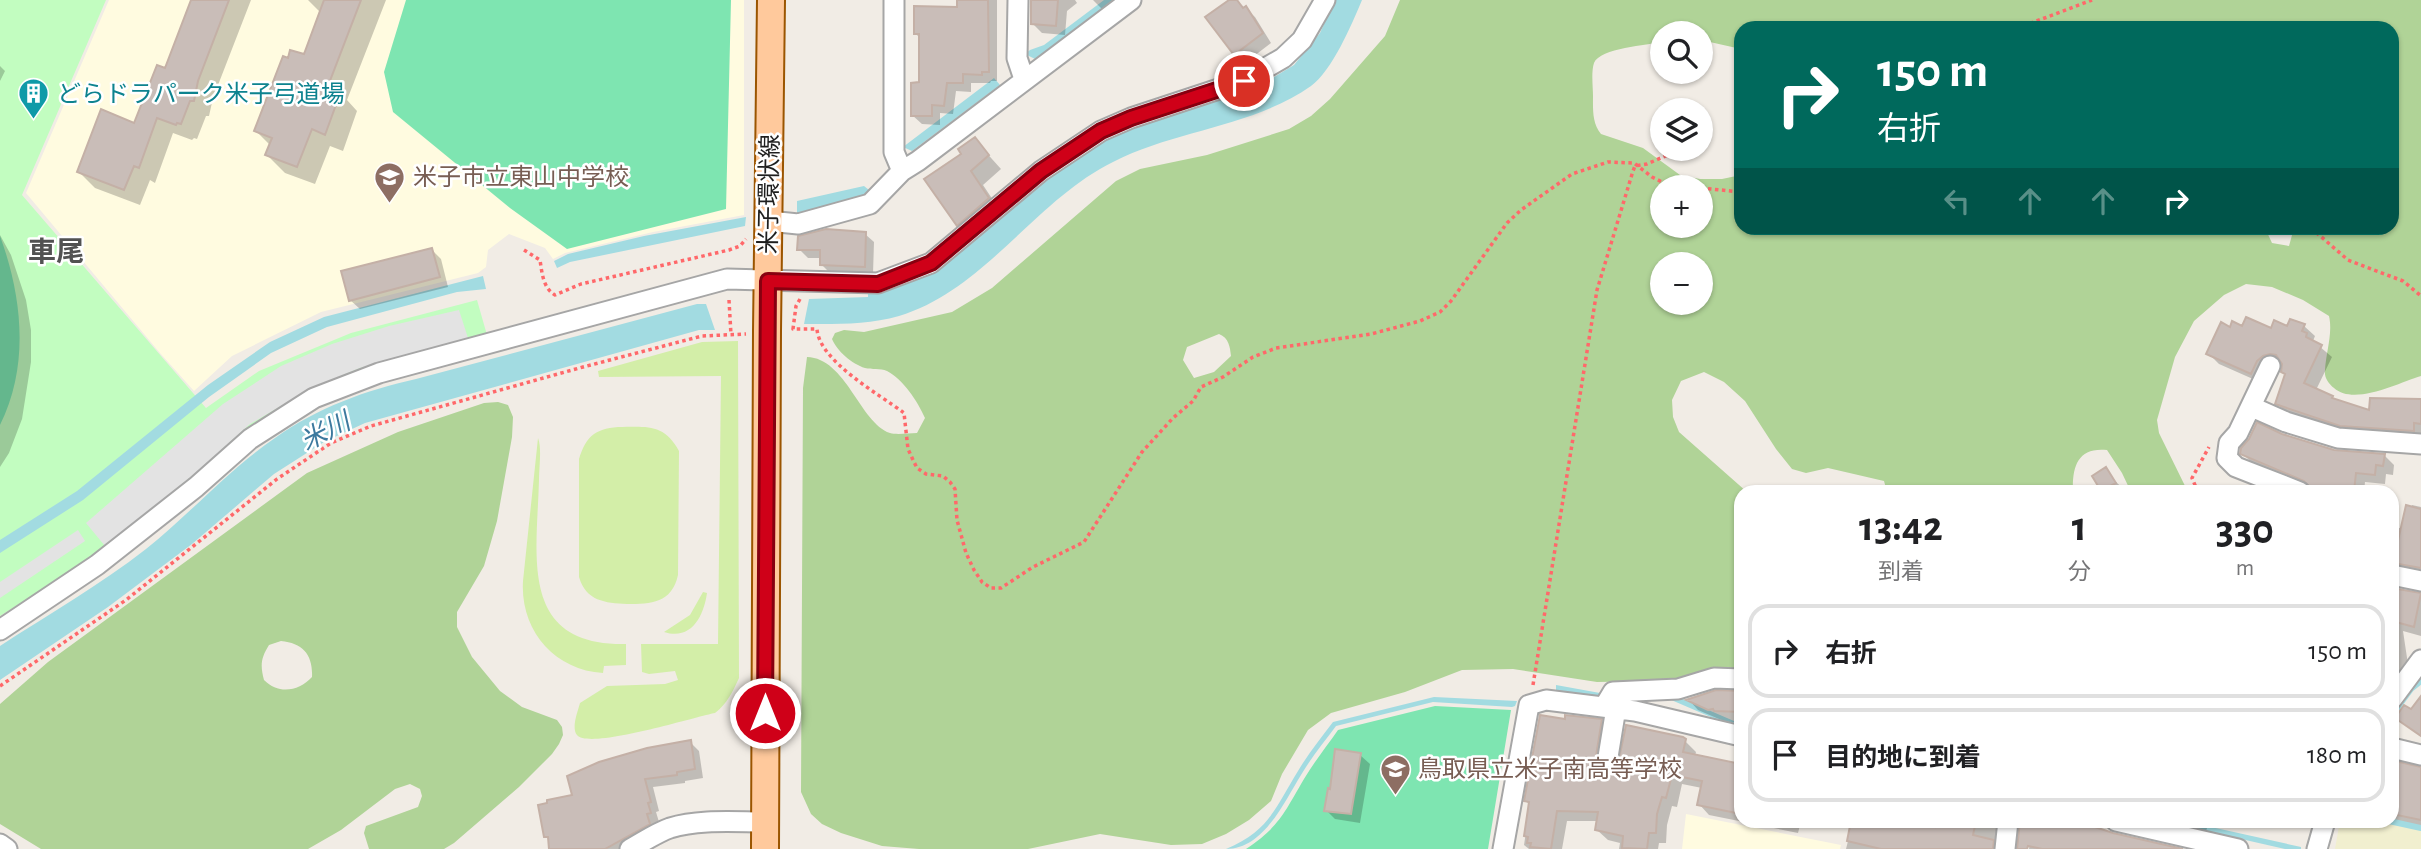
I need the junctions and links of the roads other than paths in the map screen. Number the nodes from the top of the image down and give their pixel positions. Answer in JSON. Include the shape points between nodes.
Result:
{"nodes":[{"id":1,"x":771,"y":0,"type":"edge"},
{"id":2,"x":894,"y":0,"type":"edge"},
{"id":3,"x":1018,"y":0,"type":"edge"},
{"id":4,"x":1131,"y":0,"type":"edge"},
{"id":5,"x":1325,"y":0,"type":"edge"},
{"id":6,"x":1024,"y":79,"type":"junction"},
{"id":7,"x":902,"y":171,"type":"junction"},
{"id":8,"x":759,"y":228,"type":"junction"},
{"id":9,"x":768,"y":281,"type":"junction"},
{"id":10,"x":2270,"y":366,"type":"dead end"},
{"id":11,"x":2252,"y":407,"type":"junction"},
{"id":12,"x":2421,"y":444,"type":"edge"},
{"id":13,"x":2282,"y":485,"type":"edge"},
{"id":14,"x":2399,"y":576,"type":"edge"},
{"id":15,"x":2421,"y":581,"type":"edge"},
{"id":16,"x":0,"y":630,"type":"edge"},
{"id":17,"x":2421,"y":660,"type":"edge"},
{"id":18,"x":1734,"y":679,"type":"edge"},
{"id":19,"x":2414,"y":682,"type":"edge"},
{"id":20,"x":2399,"y":694,"type":"edge"},
{"id":21,"x":1610,"y":708,"type":"junction"},
{"id":22,"x":1734,"y":734,"type":"edge"},
{"id":23,"x":2399,"y":750,"type":"edge"},
{"id":24,"x":2421,"y":755,"type":"edge"},
{"id":25,"x":1608,"y":757,"type":"dead end"},
{"id":26,"x":765,"y":822,"type":"junction"},
{"id":27,"x":2007,"y":828,"type":"edge"},
{"id":28,"x":2146,"y":828,"type":"edge"},
{"id":29,"x":2323,"y":828,"type":"edge"},
{"id":30,"x":0,"y":844,"type":"edge"},
{"id":31,"x":1503,"y":845,"type":"edge"},
{"id":32,"x":7,"y":849,"type":"edge"},
{"id":33,"x":630,"y":849,"type":"edge"},
{"id":34,"x":765,"y":849,"type":"edge"},
{"id":35,"x":1523,"y":849,"type":"edge"},
{"id":36,"x":2005,"y":849,"type":"edge"},
{"id":37,"x":2238,"y":849,"type":"edge"},
{"id":38,"x":2318,"y":849,"type":"edge"}],
"edges":[{"from":1,"to":8,"type":"main road","name":"米子環状線"},
{"from":2,"to":7,"type":"street","via":[[894,152]]},
{"from":3,"to":6,"type":"street","via":[[1017,58]]},
{"from":4,"to":6,"type":"street"},
{"from":5,"to":9,"type":"street","via":[[1302,40],[1283,58],[1244,81],[1101,131],[1041,171],[931,263],[878,284]]},
{"from":6,"to":7,"type":"street"},
{"from":7,"to":8,"type":"street","via":[[870,204],[798,224]]},
{"from":8,"to":9,"type":"main road","name":"米子環状線"},
{"from":9,"to":16,"type":"street","via":[[727,279],[379,373],[314,398],[250,439],[99,563]]},
{"from":9,"to":26,"type":"main road","name":"米子環状線"},
{"from":10,"to":11,"type":"street"},
{"from":11,"to":12,"type":"street","via":[[2338,438]]},
{"from":11,"to":13,"type":"street","via":[[2229,443],[2227,458],[2236,467]]},
{"from":14,"to":15,"type":"street"},
{"from":17,"to":19,"type":"street"},
{"from":18,"to":21,"type":"street","via":[[1714,678],[1678,689],[1613,692]]},
{"from":19,"to":20,"type":"street"},
{"from":21,"to":22,"type":"street"},
{"from":21,"to":25,"type":"street"},
{"from":21,"to":31,"type":"street","via":[[1546,699],[1529,705]]},
{"from":23,"to":24,"type":"street"},
{"from":26,"to":33,"type":"street","via":[[679,826]]},
{"from":26,"to":34,"type":"main road","name":"米子環状線"},
{"from":27,"to":36,"type":"street"},
{"from":28,"to":37,"type":"street"},
{"from":29,"to":38,"type":"street"},
{"from":30,"to":32,"type":"street"},
{"from":31,"to":35,"type":"street"}]}
